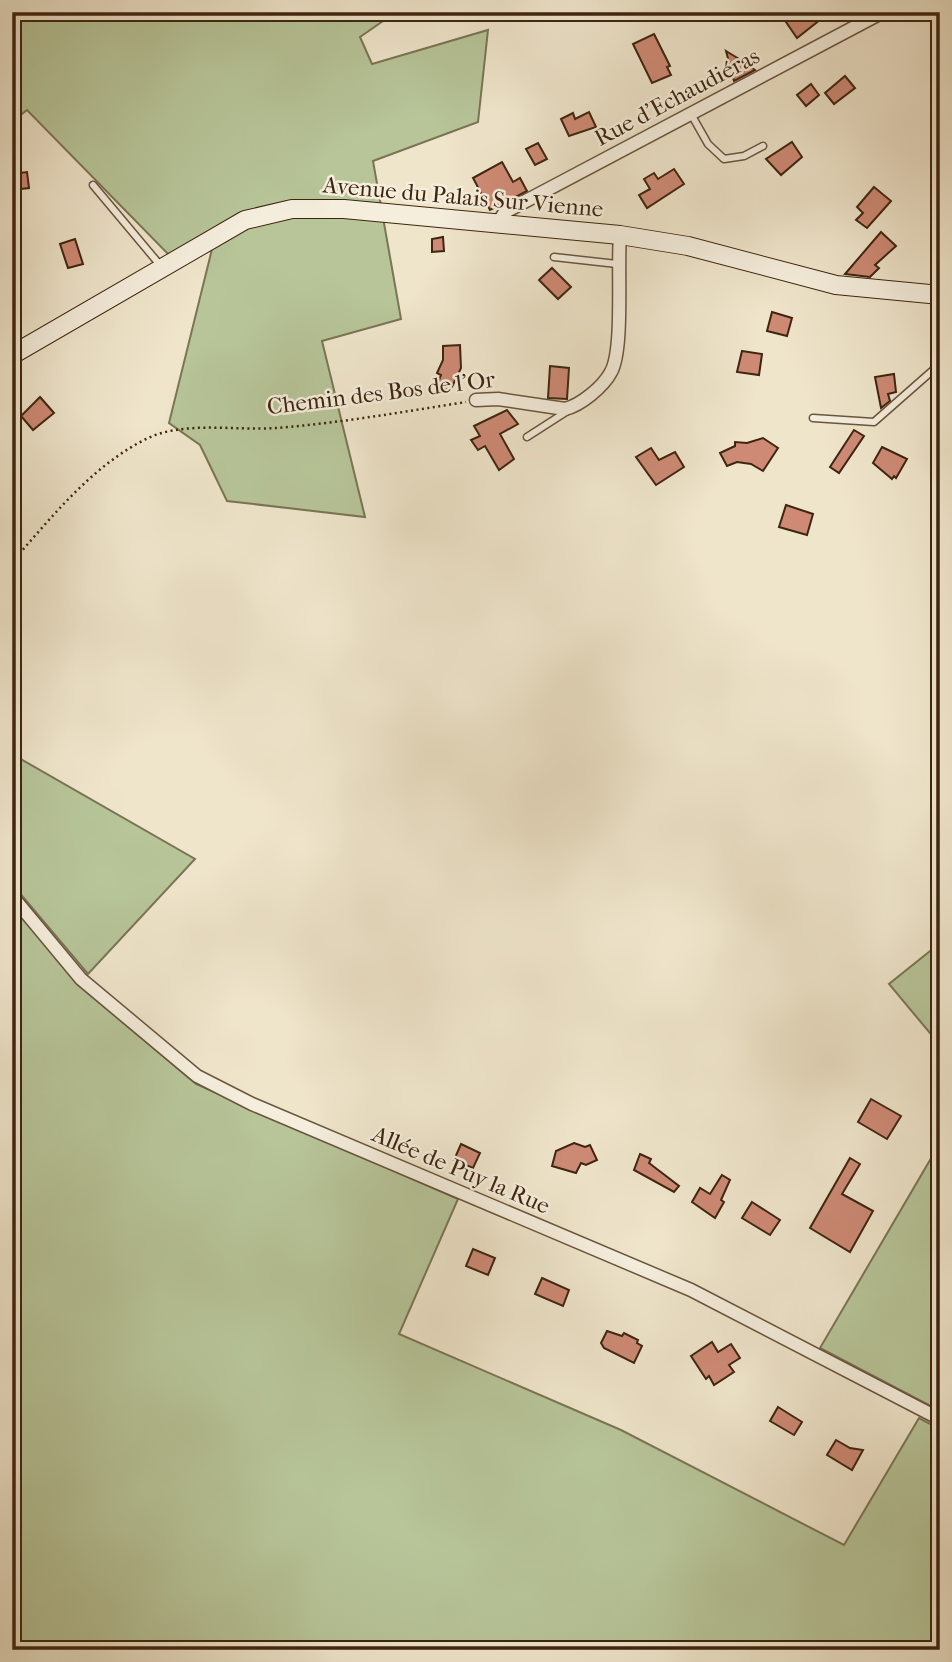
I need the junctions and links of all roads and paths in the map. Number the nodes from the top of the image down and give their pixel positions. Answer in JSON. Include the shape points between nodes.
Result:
{"nodes":[{"id":1,"x":883,"y":12,"type":"edge"},
{"id":2,"x":690,"y":113,"type":"junction"},
{"id":3,"x":763,"y":146,"type":"dead end"},
{"id":4,"x":93,"y":185,"type":"dead end"},
{"id":5,"x":497,"y":224,"type":"junction"},
{"id":6,"x":620,"y":235,"type":"junction"},
{"id":7,"x":554,"y":257,"type":"dead end"},
{"id":8,"x":617,"y":264,"type":"junction"},
{"id":9,"x":162,"y":267,"type":"junction"},
{"id":10,"x":940,"y":295,"type":"edge"},
{"id":11,"x":12,"y":355,"type":"edge"},
{"id":12,"x":940,"y":364,"type":"edge"},
{"id":13,"x":476,"y":400,"type":"joint"},
{"id":14,"x":573,"y":407,"type":"junction"},
{"id":15,"x":813,"y":418,"type":"dead end"},
{"id":16,"x":527,"y":437,"type":"dead end"},
{"id":17,"x":12,"y":562,"type":"edge"},
{"id":18,"x":12,"y":896,"type":"edge"},
{"id":19,"x":940,"y":1419,"type":"edge"}],
"edges":[{"from":1,"to":2,"type":"street","name":"Rue d'Echaudiéras"},
{"from":2,"to":3,"type":"lane","via":[[708,144],[724,159]]},
{"from":2,"to":5,"type":"street","name":"Rue d'Echaudiéras","via":[[505,212]]},
{"from":4,"to":9,"type":"lane"},
{"from":5,"to":6,"type":"main road","name":"Avenue du Palais Sur Vienne"},
{"from":5,"to":9,"type":"main road","name":"Avenue du Palais Sur Vienne","via":[[344,209],[292,209],[246,220]]},
{"from":6,"to":8,"type":"street"},
{"from":6,"to":10,"type":"main road","name":"Avenue du Palais Sur Vienne","via":[[688,246],[836,285]]},
{"from":7,"to":8,"type":"lane"},
{"from":8,"to":14,"type":"street","via":[[615,360],[603,382]]},
{"from":9,"to":11,"type":"main road","name":"Avenue du Palais Sur Vienne"},
{"from":12,"to":15,"type":"lane","via":[[874,422]]},
{"from":13,"to":14,"type":"street","name":"Chemin des Bos de l'Or"},
{"from":13,"to":17,"type":"path","name":"Chemin des Bos de l'Or","via":[[343,422],[167,430],[105,464]]},
{"from":14,"to":16,"type":"lane"},
{"from":18,"to":19,"type":"street","name":"Allée de Puy la Rue","via":[[81,979],[197,1076],[252,1104],[691,1290]]}]}
